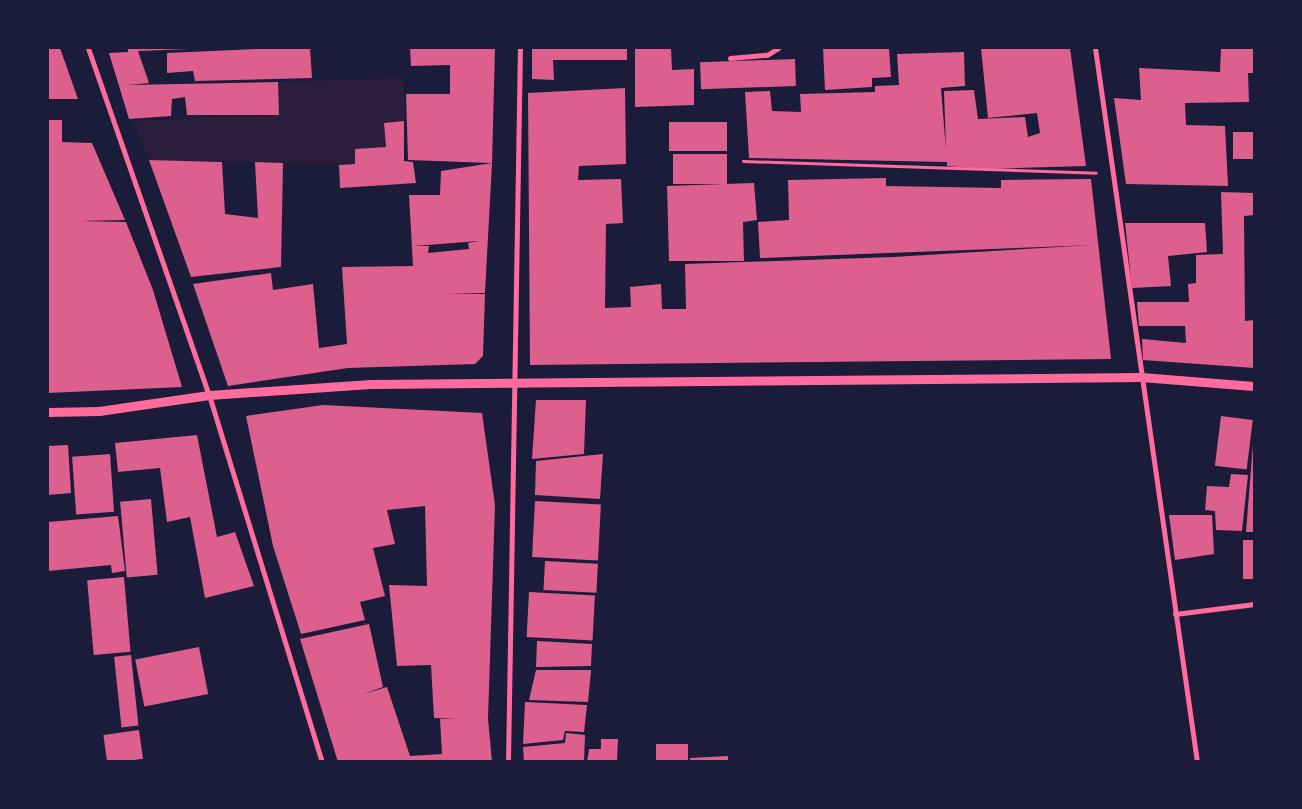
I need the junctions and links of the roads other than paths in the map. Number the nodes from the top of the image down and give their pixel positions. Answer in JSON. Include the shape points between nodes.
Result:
{"nodes":[{"id":1,"x":88,"y":48,"type":"edge"},
{"id":2,"x":520,"y":48,"type":"edge"},
{"id":3,"x":778,"y":48,"type":"edge"},
{"id":4,"x":1094,"y":48,"type":"edge"},
{"id":5,"x":730,"y":58,"type":"dead end"},
{"id":6,"x":1141,"y":377,"type":"junction"},
{"id":7,"x":514,"y":382,"type":"junction"},
{"id":8,"x":1254,"y":386,"type":"edge"},
{"id":9,"x":209,"y":395,"type":"junction"},
{"id":10,"x":48,"y":412,"type":"edge"},
{"id":11,"x":1254,"y":604,"type":"edge"},
{"id":12,"x":1175,"y":614,"type":"junction"},
{"id":13,"x":322,"y":762,"type":"edge"},
{"id":14,"x":508,"y":762,"type":"edge"},
{"id":15,"x":1197,"y":762,"type":"edge"}],
"edges":[{"from":1,"to":9,"type":"street"},
{"from":2,"to":7,"type":"street"},
{"from":3,"to":5,"type":"street","via":[[767,56]]},
{"from":4,"to":6,"type":"street"},
{"from":6,"to":7,"type":"street"},
{"from":6,"to":8,"type":"street"},
{"from":6,"to":12,"type":"street"},
{"from":7,"to":9,"type":"street","via":[[371,384]]},
{"from":7,"to":14,"type":"street"},
{"from":9,"to":10,"type":"street","via":[[99,411]]},
{"from":9,"to":13,"type":"street"},
{"from":11,"to":12,"type":"street"},
{"from":12,"to":15,"type":"street"}]}
